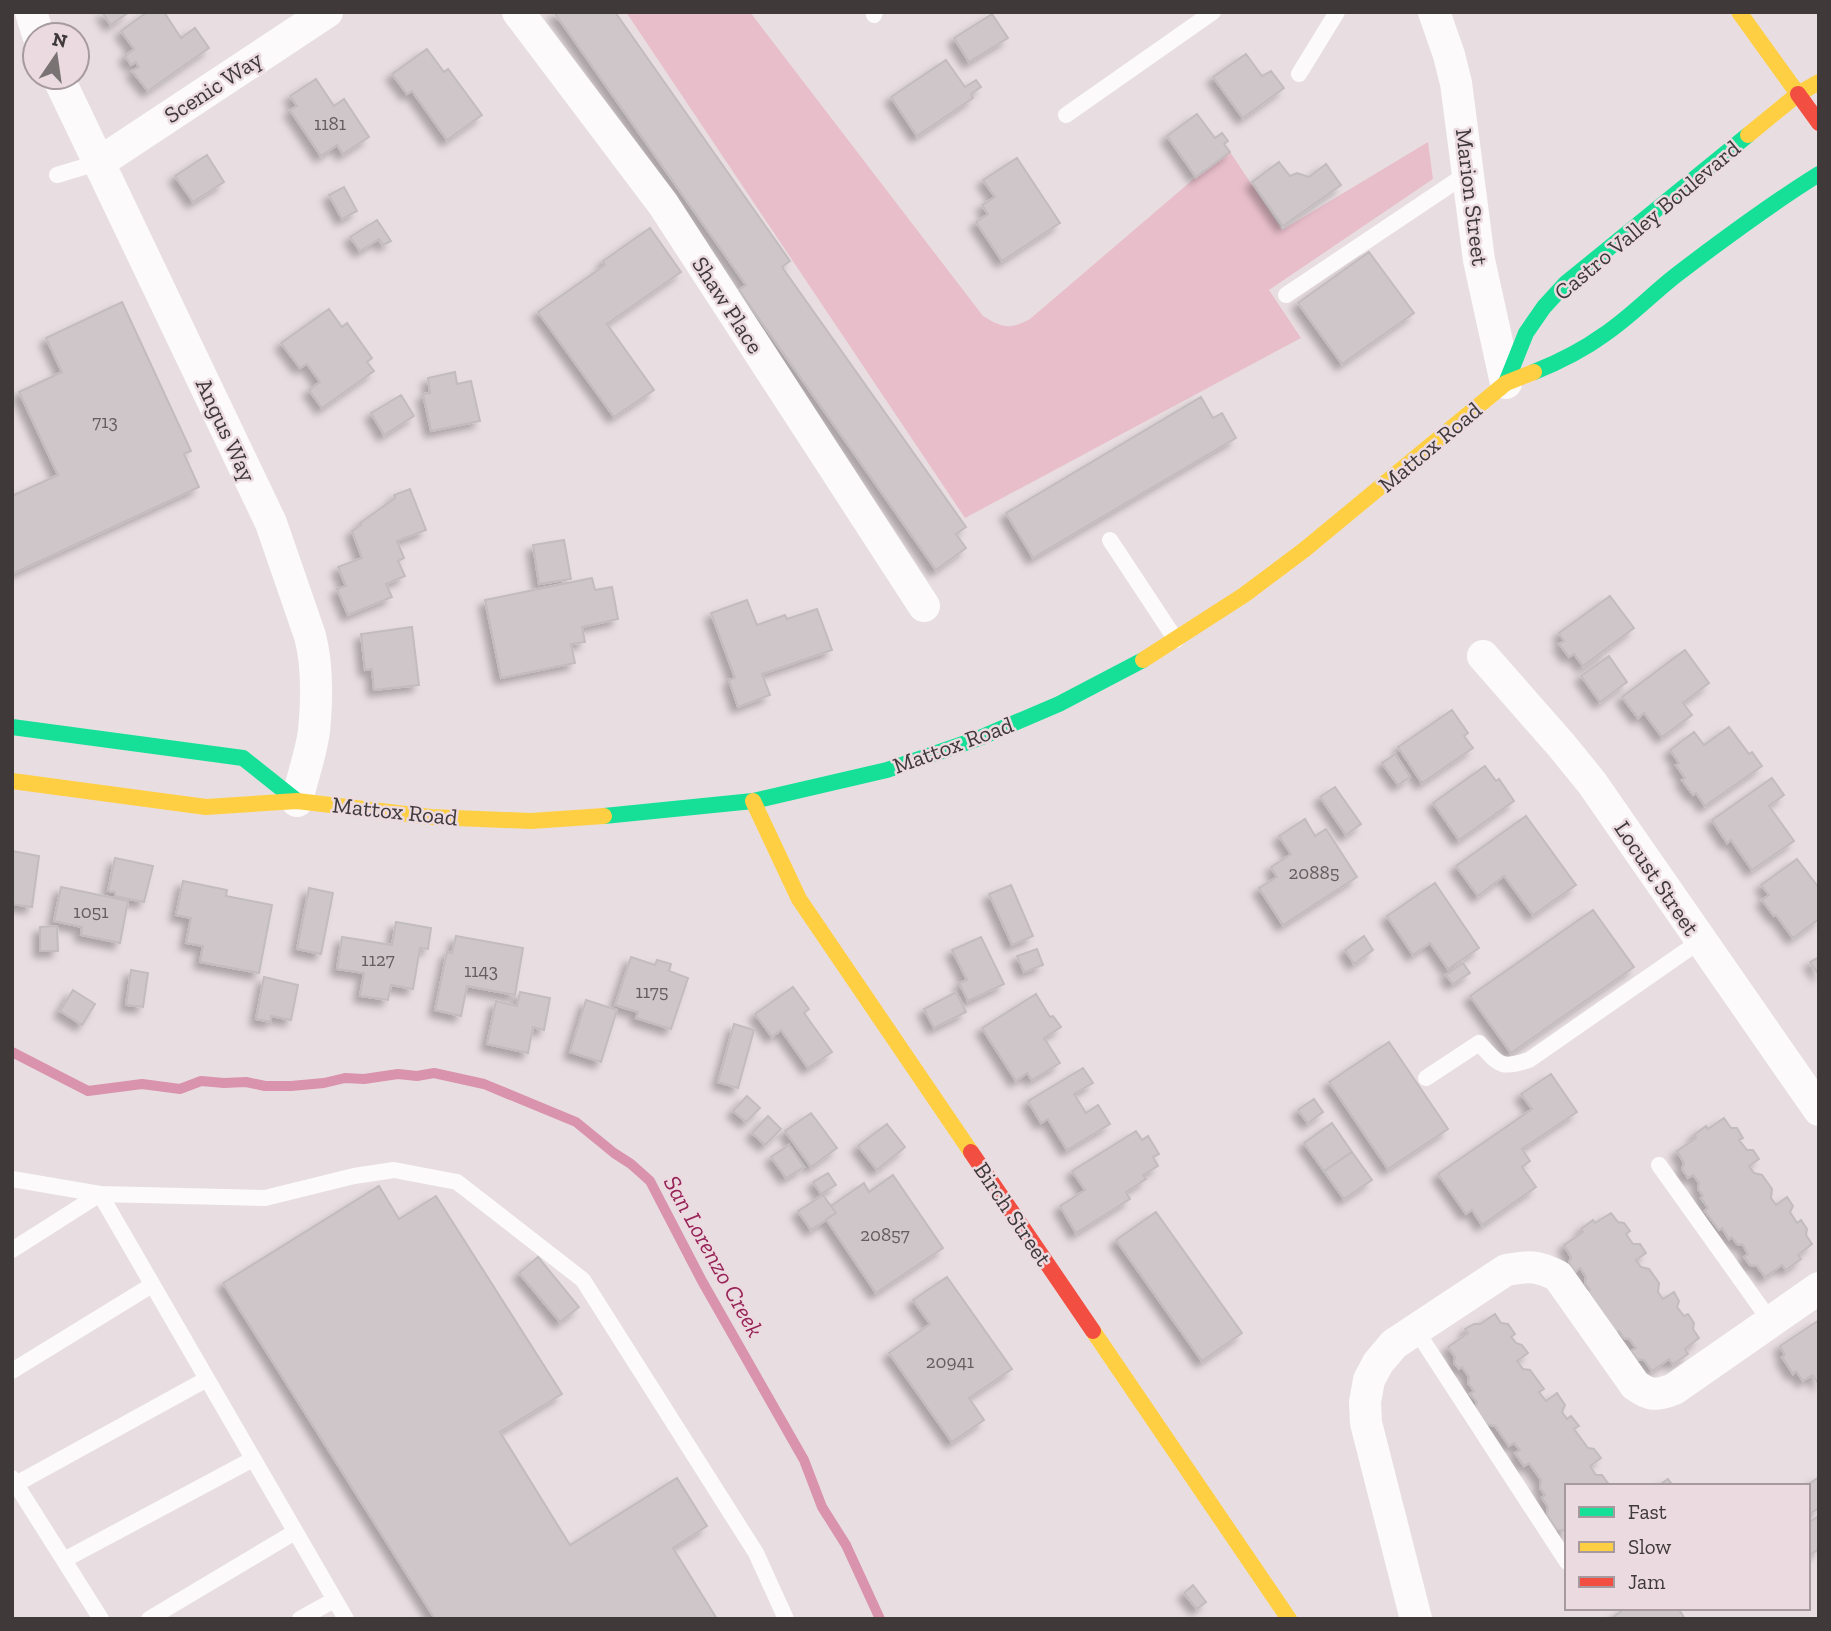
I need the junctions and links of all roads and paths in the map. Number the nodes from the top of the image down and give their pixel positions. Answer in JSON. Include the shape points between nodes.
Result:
{"nodes":[{"id":1,"x":327,"y":12,"type":"edge"},
{"id":2,"x":518,"y":12,"type":"edge"},
{"id":3,"x":1213,"y":12,"type":"edge"},
{"id":4,"x":1337,"y":12,"type":"edge"},
{"id":5,"x":1434,"y":12,"type":"edge"},
{"id":6,"x":1739,"y":12,"type":"edge"},
{"id":7,"x":1299,"y":74,"type":"dead end"},
{"id":8,"x":1819,"y":82,"type":"edge"},
{"id":9,"x":65,"y":91,"type":"edge"},
{"id":10,"x":1798,"y":94,"type":"junction"},
{"id":11,"x":1819,"y":106,"type":"edge"},
{"id":12,"x":1066,"y":115,"type":"dead end"},
{"id":13,"x":1819,"y":123,"type":"edge"},
{"id":14,"x":100,"y":162,"type":"junction"},
{"id":15,"x":1468,"y":173,"type":"junction"},
{"id":16,"x":1819,"y":174,"type":"edge"},
{"id":17,"x":57,"y":175,"type":"dead end"},
{"id":18,"x":1286,"y":295,"type":"dead end"},
{"id":19,"x":1506,"y":383,"type":"junction"},
{"id":20,"x":1110,"y":540,"type":"dead end"},
{"id":21,"x":925,"y":606,"type":"dead end"},
{"id":22,"x":1175,"y":640,"type":"junction"},
{"id":23,"x":1483,"y":656,"type":"dead end"},
{"id":24,"x":12,"y":727,"type":"edge"},
{"id":25,"x":12,"y":780,"type":"edge"},
{"id":26,"x":297,"y":801,"type":"junction"},
{"id":27,"x":753,"y":801,"type":"junction"},
{"id":28,"x":1700,"y":940,"type":"junction"},
{"id":29,"x":1426,"y":1077,"type":"dead end"},
{"id":30,"x":1819,"y":1110,"type":"edge"},
{"id":31,"x":1658,"y":1165,"type":"dead end"},
{"id":32,"x":12,"y":1179,"type":"edge"},
{"id":33,"x":100,"y":1194,"type":"junction"},
{"id":34,"x":12,"y":1251,"type":"edge"},
{"id":35,"x":152,"y":1285,"type":"junction"},
{"id":36,"x":1819,"y":1288,"type":"edge"},
{"id":37,"x":1771,"y":1322,"type":"junction"},
{"id":38,"x":1416,"y":1330,"type":"junction"},
{"id":39,"x":12,"y":1371,"type":"edge"},
{"id":40,"x":206,"y":1379,"type":"junction"},
{"id":41,"x":253,"y":1459,"type":"junction"},
{"id":42,"x":14,"y":1481,"type":"edge"},
{"id":43,"x":295,"y":1532,"type":"junction"},
{"id":44,"x":1565,"y":1559,"type":"edge"},
{"id":45,"x":64,"y":1560,"type":"junction"},
{"id":46,"x":334,"y":1600,"type":"junction"},
{"id":47,"x":101,"y":1619,"type":"edge"},
{"id":48,"x":149,"y":1619,"type":"edge"},
{"id":49,"x":300,"y":1619,"type":"edge"},
{"id":50,"x":346,"y":1619,"type":"edge"},
{"id":51,"x":786,"y":1619,"type":"edge"},
{"id":52,"x":1289,"y":1619,"type":"edge"},
{"id":53,"x":1416,"y":1619,"type":"edge"}],
"edges":[{"from":1,"to":14,"type":"street","name":"Scenic Way"},
{"from":2,"to":21,"type":"street","name":"Shaw Place","via":[[663,204]]},
{"from":3,"to":12,"type":"lane"},
{"from":4,"to":7,"type":"lane"},
{"from":5,"to":15,"type":"street","name":"Marion Street","via":[[1456,83]]},
{"from":6,"to":10,"type":"main road"},
{"from":8,"to":10,"type":"main road","name":"Castro Valley Boulevard"},
{"from":9,"to":14,"type":"street","name":"Angus Way"},
{"from":10,"to":11,"type":"main road"},
{"from":10,"to":13,"type":"main road"},
{"from":10,"to":19,"type":"main road","name":"Castro Valley Boulevard","via":[[1566,283],[1526,333]]},
{"from":14,"to":17,"type":"lane"},
{"from":14,"to":26,"type":"street","name":"Angus Way","via":[[271,523],[310,636],[316,678],[314,732]]},
{"from":15,"to":18,"type":"lane"},
{"from":15,"to":19,"type":"street","name":"Marion Street","via":[[1479,260]]},
{"from":16,"to":19,"type":"main road","via":[[1724,239],[1607,333],[1559,362]]},
{"from":19,"to":22,"type":"main road","name":"Mattox Road","via":[[1304,550]]},
{"from":20,"to":22,"type":"lane"},
{"from":22,"to":27,"type":"main road","name":"Mattox Road","via":[[1079,694],[977,738],[887,770]]},
{"from":23,"to":28,"type":"street","name":"Locust Street","via":[[1592,783]]},
{"from":24,"to":26,"type":"main road","via":[[243,758]]},
{"from":25,"to":26,"type":"main road","name":"Mattox Road","via":[[206,807]]},
{"from":26,"to":27,"type":"main road","name":"Mattox Road","via":[[431,817],[531,821]]},
{"from":27,"to":52,"type":"main road","name":"Birch Street","via":[[799,899],[819,930]]},
{"from":28,"to":29,"type":"lane","via":[[1529,1060],[1512,1066],[1497,1063],[1479,1043]]},
{"from":28,"to":30,"type":"street","name":"Locust Street"},
{"from":31,"to":37,"type":"lane"},
{"from":32,"to":33,"type":"lane"},
{"from":33,"to":34,"type":"lane"},
{"from":33,"to":35,"type":"lane"},
{"from":33,"to":51,"type":"lane","via":[[265,1198],[394,1170],[457,1182],[583,1280],[756,1553]]},
{"from":35,"to":39,"type":"lane"},
{"from":35,"to":40,"type":"lane"},
{"from":36,"to":37,"type":"street"},
{"from":37,"to":38,"type":"street","via":[[1660,1394],[1646,1393],[1634,1385],[1558,1276],[1542,1268],[1506,1270]]},
{"from":38,"to":44,"type":"lane"},
{"from":38,"to":53,"type":"street","via":[[1394,1344],[1378,1363],[1365,1402],[1366,1423]]},
{"from":40,"to":41,"type":"lane"},
{"from":40,"to":42,"type":"lane"},
{"from":41,"to":43,"type":"lane"},
{"from":41,"to":45,"type":"lane"},
{"from":42,"to":45,"type":"lane"},
{"from":43,"to":46,"type":"lane"},
{"from":43,"to":48,"type":"lane"},
{"from":45,"to":47,"type":"lane"},
{"from":46,"to":49,"type":"lane"},
{"from":46,"to":50,"type":"lane"}]}
